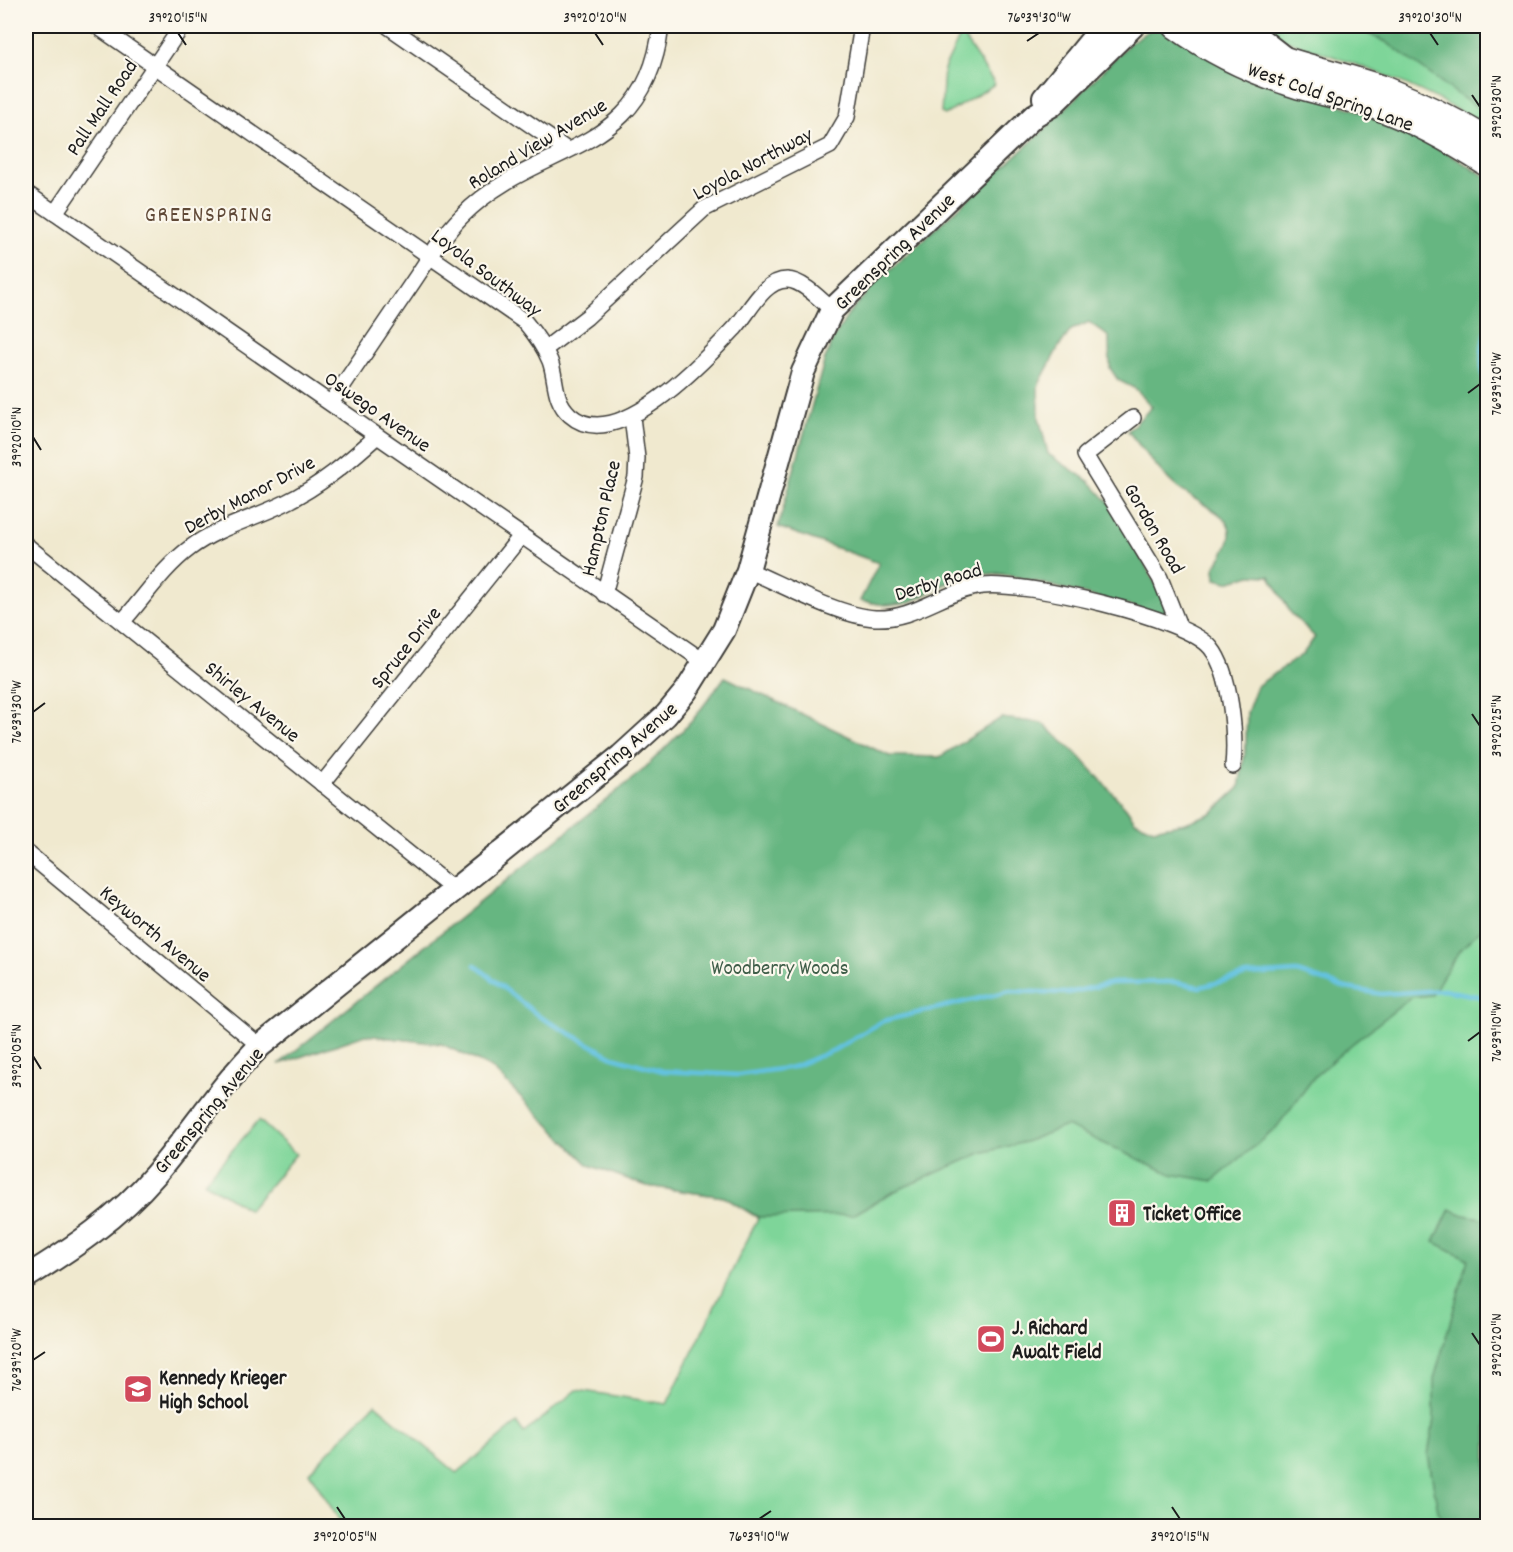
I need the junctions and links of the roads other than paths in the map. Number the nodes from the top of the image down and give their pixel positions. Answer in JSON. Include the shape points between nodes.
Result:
{"nodes":[{"id":1,"x":97,"y":26,"type":"edge"},
{"id":2,"x":182,"y":26,"type":"edge"},
{"id":3,"x":388,"y":26,"type":"edge"},
{"id":4,"x":661,"y":26,"type":"edge"},
{"id":5,"x":862,"y":26,"type":"edge"},
{"id":6,"x":1103,"y":26,"type":"edge"},
{"id":7,"x":1134,"y":26,"type":"edge"},
{"id":8,"x":1175,"y":26,"type":"edge"},
{"id":9,"x":1210,"y":26,"type":"edge"},
{"id":10,"x":1251,"y":26,"type":"edge"},
{"id":11,"x":1292,"y":63,"type":"junction"},
{"id":12,"x":154,"y":65,"type":"junction"},
{"id":13,"x":1035,"y":115,"type":"junction"},
{"id":14,"x":1488,"y":140,"type":"edge"},
{"id":15,"x":567,"y":150,"type":"junction"},
{"id":16,"x":1488,"y":165,"type":"edge"},
{"id":17,"x":26,"y":193,"type":"edge"},
{"id":18,"x":55,"y":213,"type":"junction"},
{"id":19,"x":431,"y":256,"type":"junction"},
{"id":20,"x":832,"y":309,"type":"junction"},
{"id":21,"x":545,"y":349,"type":"junction"},
{"id":22,"x":331,"y":403,"type":"junction"},
{"id":23,"x":632,"y":417,"type":"junction"},
{"id":24,"x":1133,"y":418,"type":"dead end"},
{"id":25,"x":377,"y":436,"type":"junction"},
{"id":26,"x":521,"y":536,"type":"junction"},
{"id":27,"x":26,"y":545,"type":"edge"},
{"id":28,"x":748,"y":570,"type":"junction"},
{"id":29,"x":604,"y":594,"type":"junction"},
{"id":30,"x":122,"y":622,"type":"junction"},
{"id":31,"x":1179,"y":627,"type":"junction"},
{"id":32,"x":706,"y":663,"type":"junction"},
{"id":33,"x":1233,"y":766,"type":"dead end"},
{"id":34,"x":322,"y":783,"type":"junction"},
{"id":35,"x":26,"y":852,"type":"edge"},
{"id":36,"x":454,"y":890,"type":"junction"},
{"id":37,"x":260,"y":1047,"type":"junction"},
{"id":38,"x":26,"y":1277,"type":"edge"}],
"edges":[{"from":1,"to":12,"type":"street","name":"Loyola Southway"},
{"from":2,"to":12,"type":"street","name":"Pall Mall Road"},
{"from":3,"to":15,"type":"street"},
{"from":4,"to":15,"type":"street","name":"Roland View Avenue","via":[[651,71],[631,107],[607,130]]},
{"from":5,"to":21,"type":"street","name":"Loyola Northway","via":[[848,117],[830,146],[704,209],[587,317]]},
{"from":6,"to":13,"type":"main road","name":"Greenspring Avenue","via":[[1058,78]]},
{"from":7,"to":13,"type":"main road","name":"Greenspring Avenue","via":[[1052,105]]},
{"from":8,"to":16,"type":"main road","name":"West Cold Spring Lane","via":[[1244,66],[1284,82],[1378,108]]},
{"from":9,"to":11,"type":"main road","name":"West Cold Spring Lane","via":[[1266,55]]},
{"from":10,"to":11,"type":"main road","via":[[1260,39]]},
{"from":11,"to":14,"type":"main road","name":"West Cold Spring Lane","via":[[1384,89],[1430,108]]},
{"from":12,"to":18,"type":"street","name":"Pall Mall Road"},
{"from":12,"to":19,"type":"street","name":"Loyola Southway"},
{"from":13,"to":20,"type":"main road","name":"Greenspring Avenue"},
{"from":15,"to":19,"type":"street","name":"Roland View Avenue","via":[[488,194],[451,228]]},
{"from":17,"to":18,"type":"street","name":"Oswego Avenue"},
{"from":18,"to":22,"type":"street","name":"Oswego Avenue"},
{"from":19,"to":21,"type":"street","name":"Loyola Southway","via":[[525,322]]},
{"from":19,"to":22,"type":"street","name":"Roland View Avenue"},
{"from":20,"to":23,"type":"street","name":"Loyola Southway","via":[[798,283],[789,279],[779,281],[759,296],[711,353]]},
{"from":20,"to":28,"type":"main road","name":"Greenspring Avenue","via":[[803,372]]},
{"from":21,"to":23,"type":"street","name":"Loyola Southway","via":[[557,396],[570,415],[597,426]]},
{"from":22,"to":25,"type":"street","name":"Oswego Avenue"},
{"from":23,"to":29,"type":"street","name":"Hampton Place","via":[[636,477]]},
{"from":24,"to":31,"type":"street","name":"Gordon Road","via":[[1085,455],[1160,578]]},
{"from":25,"to":26,"type":"street","name":"Oswego Avenue"},
{"from":25,"to":30,"type":"street","name":"Derby Manor Drive","via":[[345,465],[303,494],[191,547]]},
{"from":26,"to":29,"type":"street","name":"Oswego Avenue"},
{"from":26,"to":34,"type":"street","name":"Spruce Drive"},
{"from":27,"to":30,"type":"street","name":"Shirley Avenue"},
{"from":28,"to":31,"type":"street","name":"Derby Road","via":[[839,608],[876,618],[912,612],[970,588],[1001,584]]},
{"from":28,"to":32,"type":"main road","name":"Greenspring Avenue","via":[[737,602]]},
{"from":29,"to":32,"type":"street","name":"Oswego Avenue"},
{"from":30,"to":34,"type":"street","name":"Shirley Avenue"},
{"from":31,"to":33,"type":"street","name":"Derby Road","via":[[1211,647],[1218,660],[1231,717]]},
{"from":32,"to":36,"type":"main road","name":"Greenspring Avenue","via":[[647,734]]},
{"from":34,"to":36,"type":"street","name":"Shirley Avenue"},
{"from":35,"to":37,"type":"street","name":"Keyworth Avenue"},
{"from":36,"to":37,"type":"main road","name":"Greenspring Avenue"},
{"from":37,"to":38,"type":"main road","name":"Greenspring Avenue","via":[[222,1087],[155,1176],[125,1207],[68,1251]]}]}
